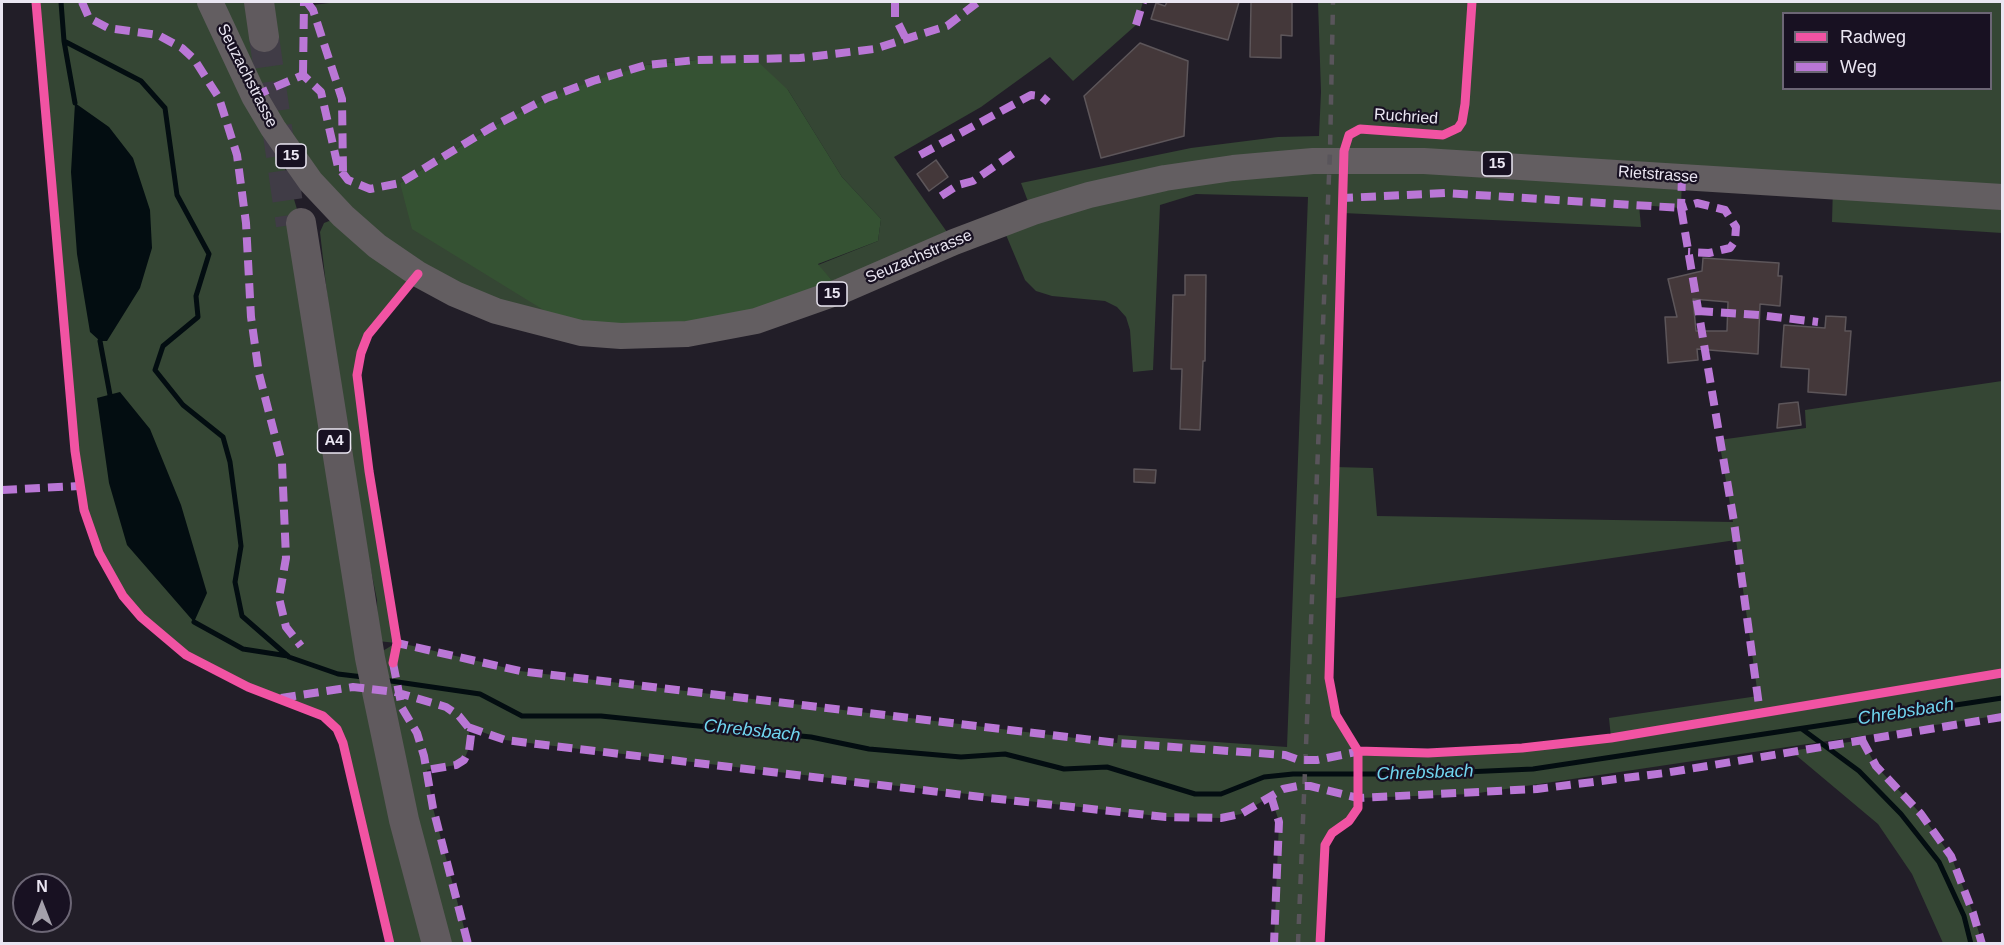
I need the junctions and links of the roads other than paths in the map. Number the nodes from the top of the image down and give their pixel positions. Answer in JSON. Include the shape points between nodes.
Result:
{"nodes":[{"id":1,"x":210,"y":2,"type":"edge"},
{"id":2,"x":258,"y":2,"type":"edge"},
{"id":3,"x":268,"y":2,"type":"edge"},
{"id":4,"x":1313,"y":161,"type":"joint"},
{"id":5,"x":2002,"y":197,"type":"edge"},
{"id":6,"x":296,"y":224,"type":"tunnel mouth"},
{"id":7,"x":374,"y":701,"type":"junction"},
{"id":8,"x":427,"y":944,"type":"edge"},
{"id":9,"x":437,"y":944,"type":"edge"}],
"edges":[{"from":1,"to":4,"type":"main road","name":"Seuzachstrasse","number":"15","via":[[273,128],[311,182],[351,223],[418,274],[455,294],[496,311],[581,333],[687,334],[756,321],[841,291],[1001,223],[1089,195],[1165,178]]},
{"from":2,"to":3,"type":"highway","via":[[268,36]]},
{"from":4,"to":5,"type":"main road","name":"Rietstrasse","number":"15","via":[[1502,164]]},
{"from":6,"to":7,"type":"highway","number":"A4"},
{"from":7,"to":8,"type":"highway","number":"A4","via":[[395,823]]},
{"from":7,"to":9,"type":"highway","number":"A4"}]}
